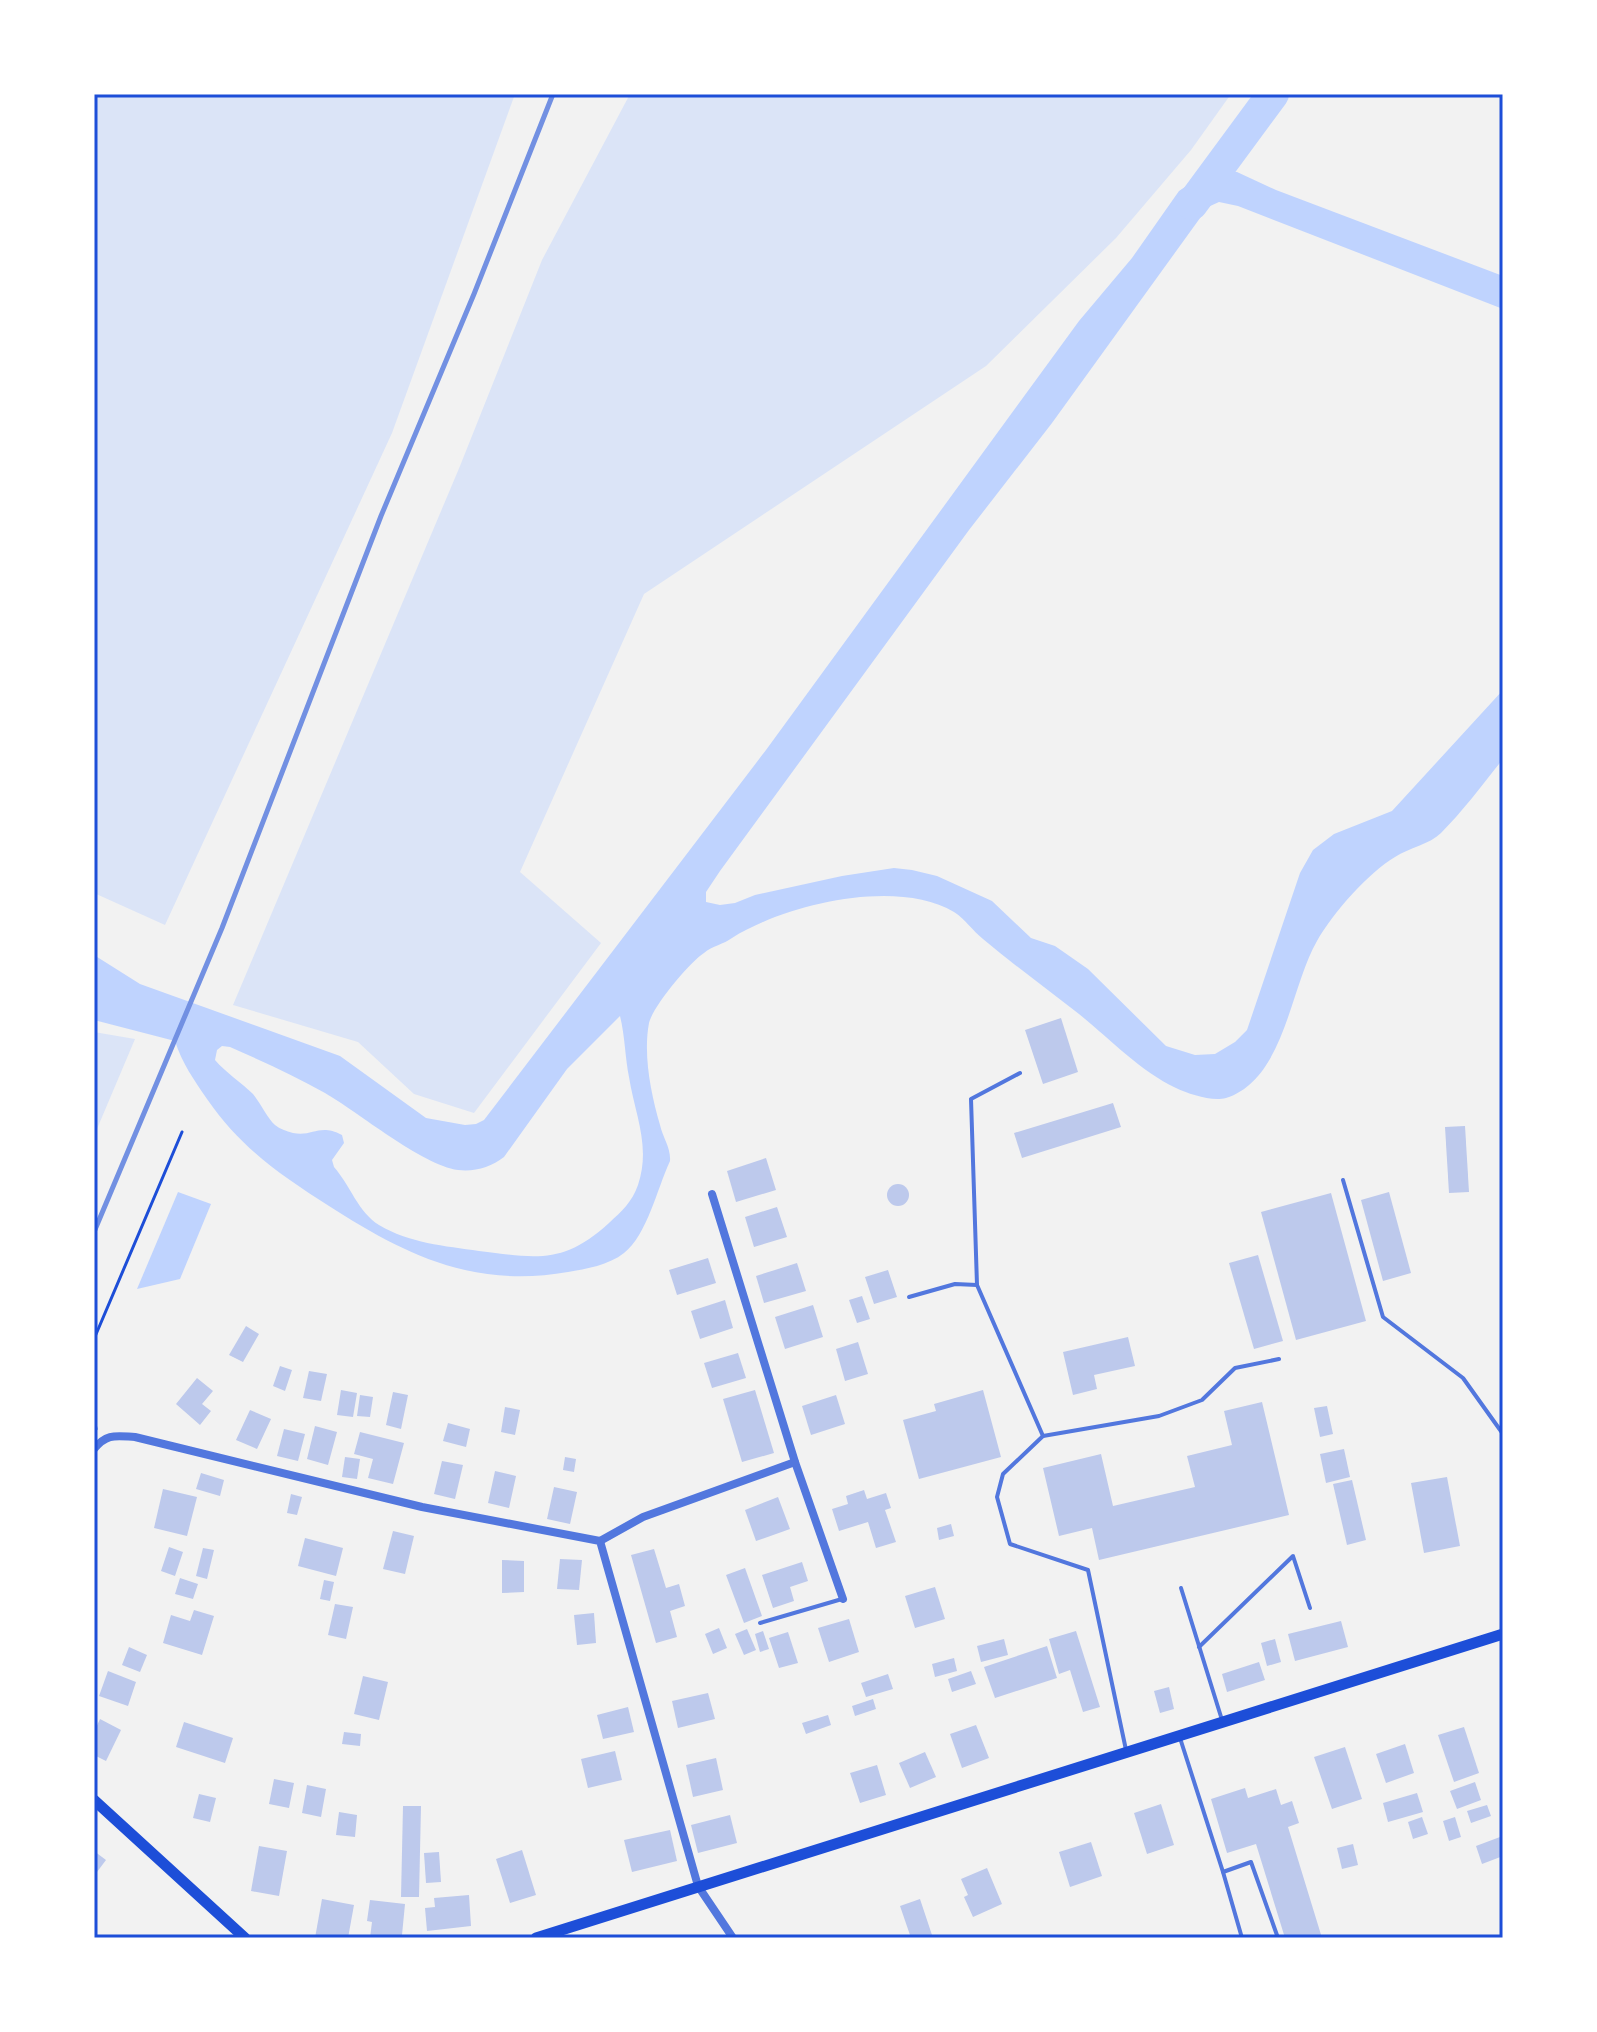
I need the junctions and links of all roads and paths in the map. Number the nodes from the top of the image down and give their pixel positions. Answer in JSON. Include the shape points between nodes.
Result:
{"nodes":[{"id":1,"x":1020,"y":1073,"type":"dead end"},
{"id":2,"x":182,"y":1132,"type":"dead end"},
{"id":3,"x":1343,"y":1180,"type":"dead end"},
{"id":4,"x":712,"y":1194,"type":"dead end"},
{"id":5,"x":977,"y":1285,"type":"junction"},
{"id":6,"x":909,"y":1297,"type":"dead end"},
{"id":7,"x":94,"y":1339,"type":"edge"},
{"id":8,"x":1279,"y":1359,"type":"dead end"},
{"id":9,"x":1503,"y":1434,"type":"edge"},
{"id":10,"x":1043,"y":1436,"type":"junction"},
{"id":11,"x":94,"y":1449,"type":"edge"},
{"id":12,"x":795,"y":1462,"type":"junction"},
{"id":13,"x":600,"y":1541,"type":"junction"},
{"id":14,"x":1181,"y":1588,"type":"dead end"},
{"id":15,"x":843,"y":1599,"type":"joint"},
{"id":16,"x":1310,"y":1608,"type":"dead end"},
{"id":17,"x":760,"y":1623,"type":"dead end"},
{"id":18,"x":1503,"y":1634,"type":"edge"},
{"id":19,"x":1199,"y":1647,"type":"junction"},
{"id":20,"x":1223,"y":1723,"type":"junction"},
{"id":21,"x":1179,"y":1736,"type":"junction"},
{"id":22,"x":1126,"y":1753,"type":"junction"},
{"id":23,"x":94,"y":1800,"type":"edge"},
{"id":24,"x":1223,"y":1872,"type":"junction"},
{"id":25,"x":698,"y":1886,"type":"junction"},
{"id":26,"x":245,"y":1938,"type":"edge"},
{"id":27,"x":536,"y":1938,"type":"edge"},
{"id":28,"x":733,"y":1938,"type":"edge"},
{"id":29,"x":1242,"y":1938,"type":"edge"},
{"id":30,"x":1277,"y":1938,"type":"edge"}],
"edges":[{"from":1,"to":5,"type":"lane","via":[[971,1099]]},
{"from":2,"to":7,"type":"path"},
{"from":3,"to":9,"type":"lane","via":[[1383,1317],[1463,1378]]},
{"from":4,"to":12,"type":"street"},
{"from":5,"to":6,"type":"lane","via":[[955,1284]]},
{"from":5,"to":10,"type":"lane"},
{"from":8,"to":10,"type":"lane","via":[[1235,1368],[1202,1400],[1159,1416]]},
{"from":10,"to":22,"type":"lane","via":[[1003,1474],[997,1497],[1010,1544],[1088,1570]]},
{"from":11,"to":13,"type":"street","via":[[112,1436],[135,1437],[422,1507]]},
{"from":12,"to":13,"type":"street","via":[[643,1517]]},
{"from":12,"to":15,"type":"street"},
{"from":13,"to":25,"type":"street"},
{"from":14,"to":19,"type":"lane"},
{"from":15,"to":17,"type":"lane"},
{"from":16,"to":19,"type":"lane","via":[[1293,1556]]},
{"from":18,"to":20,"type":"main road"},
{"from":19,"to":20,"type":"lane"},
{"from":20,"to":21,"type":"main road"},
{"from":21,"to":22,"type":"main road"},
{"from":21,"to":24,"type":"lane"},
{"from":22,"to":25,"type":"main road"},
{"from":23,"to":26,"type":"main road"},
{"from":24,"to":29,"type":"lane"},
{"from":24,"to":30,"type":"lane","via":[[1251,1862]]},
{"from":25,"to":27,"type":"main road"},
{"from":25,"to":28,"type":"street"}]}
